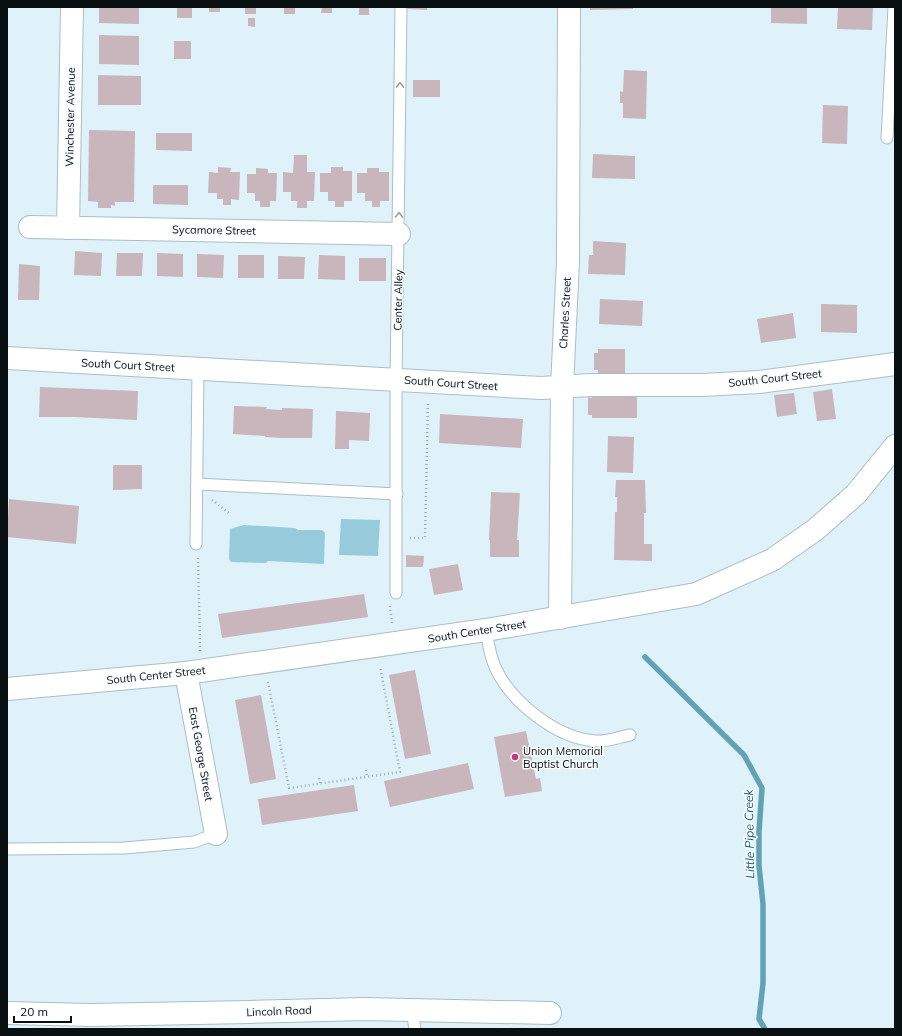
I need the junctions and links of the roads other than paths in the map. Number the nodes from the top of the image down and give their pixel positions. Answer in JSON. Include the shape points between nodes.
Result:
{"nodes":[{"id":1,"x":72,"y":7,"type":"edge"},
{"id":2,"x":401,"y":7,"type":"edge"},
{"id":3,"x":569,"y":7,"type":"edge"},
{"id":4,"x":894,"y":7,"type":"edge"},
{"id":5,"x":887,"y":138,"type":"dead end"},
{"id":6,"x":30,"y":227,"type":"dead end"},
{"id":7,"x":68,"y":228,"type":"junction"},
{"id":8,"x":399,"y":234,"type":"junction"},
{"id":9,"x":7,"y":358,"type":"edge"},
{"id":10,"x":895,"y":364,"type":"edge"},
{"id":11,"x":198,"y":369,"type":"junction"},
{"id":12,"x":396,"y":380,"type":"junction"},
{"id":13,"x":562,"y":387,"type":"junction"},
{"id":14,"x":895,"y":446,"type":"edge"},
{"id":15,"x":197,"y":484,"type":"junction"},
{"id":16,"x":397,"y":494,"type":"junction"},
{"id":17,"x":196,"y":544,"type":"road end"},
{"id":18,"x":396,"y":593,"type":"dead end"},
{"id":19,"x":560,"y":618,"type":"junction"},
{"id":20,"x":486,"y":630,"type":"junction"},
{"id":21,"x":186,"y":673,"type":"junction"},
{"id":22,"x":7,"y":689,"type":"edge"},
{"id":23,"x":630,"y":735,"type":"dead end"},
{"id":24,"x":216,"y":834,"type":"joint"},
{"id":25,"x":7,"y":849,"type":"edge"},
{"id":26,"x":7,"y":1013,"type":"edge"},
{"id":27,"x":550,"y":1013,"type":"dead end"},
{"id":28,"x":414,"y":1020,"type":"edge"},
{"id":29,"x":251,"y":1021,"type":"edge"},
{"id":30,"x":92,"y":1022,"type":"edge"}],
"edges":[{"from":1,"to":7,"type":"street","name":"Winchester Avenue"},
{"from":8,"to":2,"type":"lane","name":"Center Alley","one_way":true},
{"from":3,"to":13,"type":"street","name":"Charles Street","via":[[568,261]]},
{"from":4,"to":5,"type":"lane"},
{"from":6,"to":7,"type":"street","name":"Sycamore Street"},
{"from":7,"to":8,"type":"street","name":"Sycamore Street"},
{"from":8,"to":12,"type":"lane","name":"Center Alley"},
{"from":9,"to":11,"type":"street","name":"South Court Street"},
{"from":10,"to":13,"type":"street","name":"South Court Street","via":[[759,382]]},
{"from":11,"to":12,"type":"street","name":"South Court Street"},
{"from":11,"to":15,"type":"lane"},
{"from":12,"to":13,"type":"street","name":"South Court Street","via":[[516,388]]},
{"from":12,"to":16,"type":"lane","name":"Center Alley"},
{"from":13,"to":19,"type":"street","name":"Charles Street"},
{"from":14,"to":19,"type":"street","name":"South Center Street","via":[[856,494],[816,530],[772,560],[696,594]]},
{"from":15,"to":16,"type":"lane"},
{"from":15,"to":17,"type":"lane"},
{"from":16,"to":18,"type":"lane","name":"Center Alley"},
{"from":19,"to":20,"type":"street","name":"South Center Street"},
{"from":20,"to":21,"type":"street","name":"South Center Street"},
{"from":20,"to":23,"type":"lane","via":[[495,668],[504,685],[521,705],[544,721],[572,736],[586,740],[599,741]]},
{"from":21,"to":22,"type":"street","name":"South Center Street"},
{"from":21,"to":24,"type":"street","name":"East George Street"},
{"from":24,"to":25,"type":"lane","via":[[194,842],[124,848]]},
{"from":26,"to":30,"type":"street","name":"Lincoln Road"},
{"from":27,"to":28,"type":"street","name":"Lincoln Road"},
{"from":28,"to":29,"type":"street","name":"Lincoln Road","via":[[365,1009]]},
{"from":29,"to":30,"type":"street","name":"Lincoln Road"}]}
